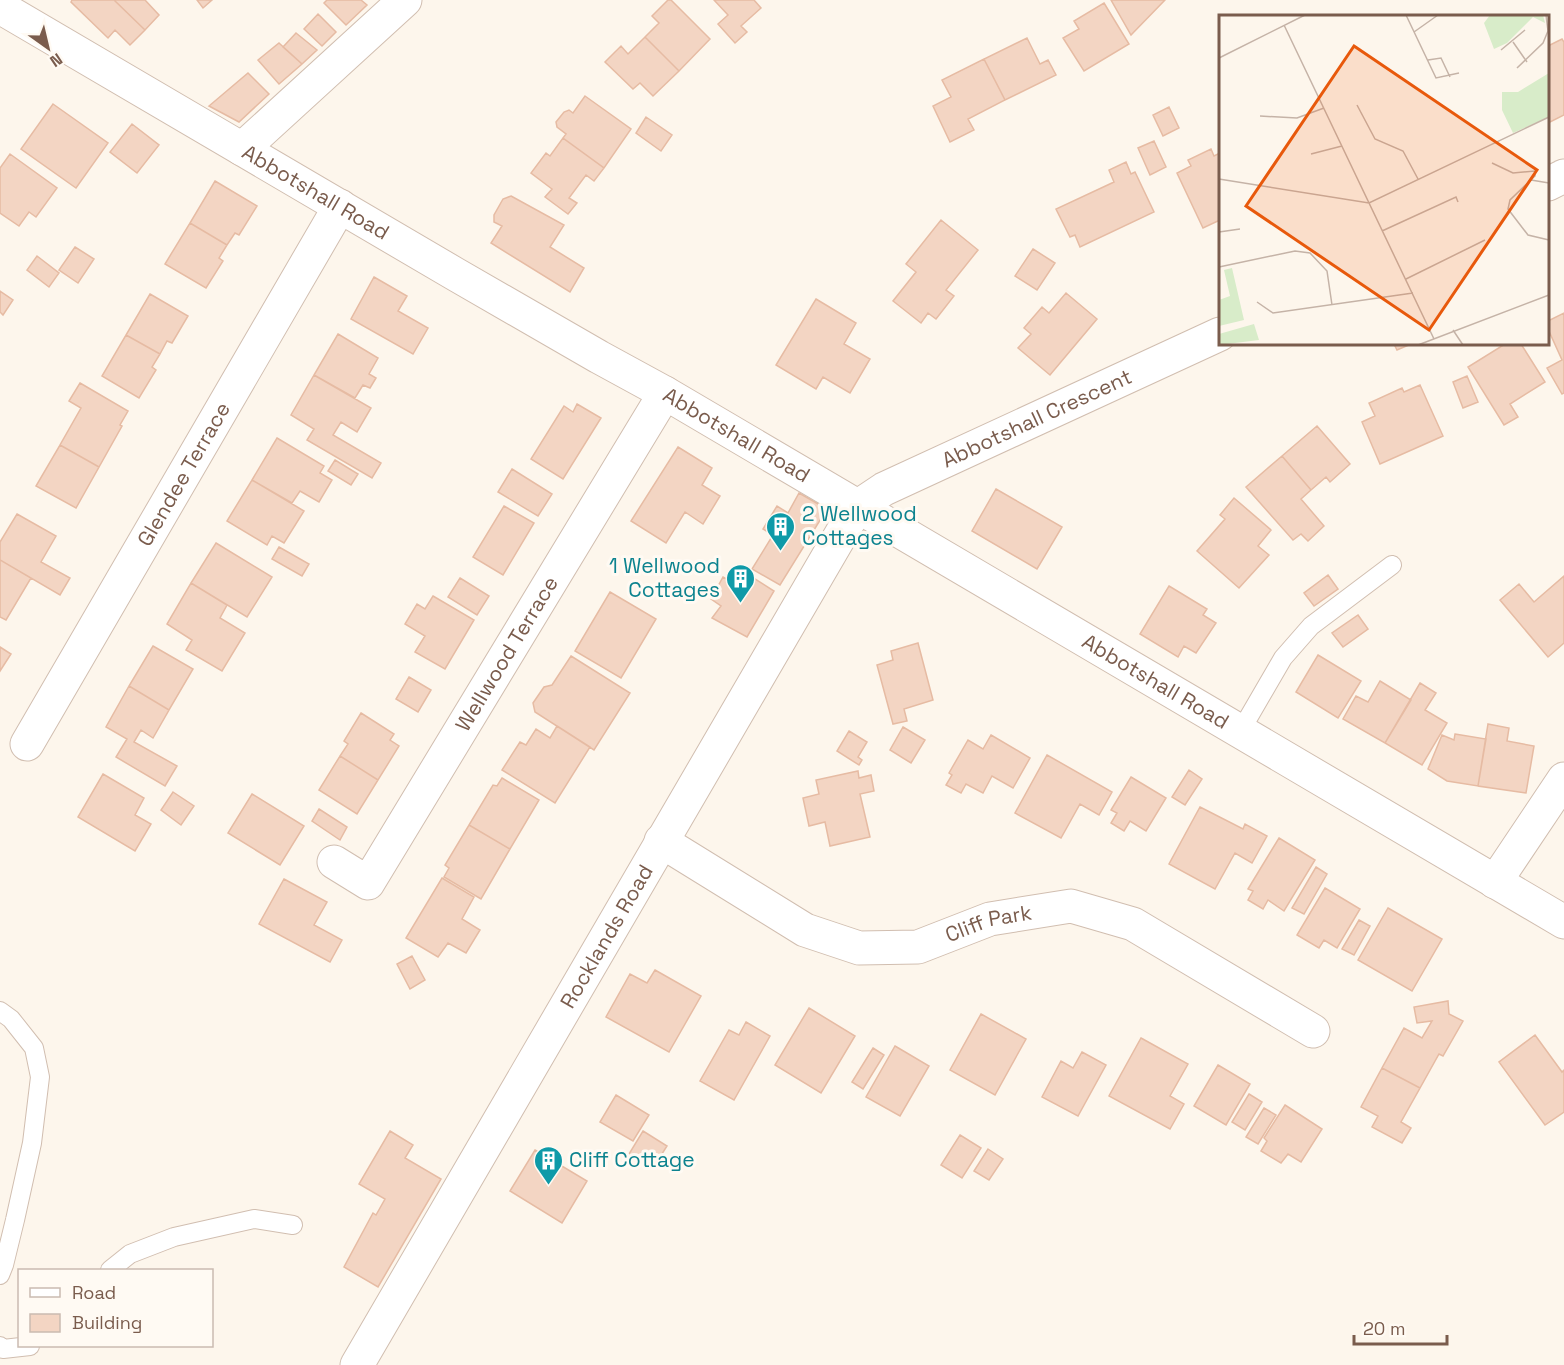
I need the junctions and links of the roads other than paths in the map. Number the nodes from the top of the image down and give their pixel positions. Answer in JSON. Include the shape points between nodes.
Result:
{"nodes":[{"id":1,"x":405,"y":0,"type":"edge"},
{"id":2,"x":0,"y":7,"type":"edge"},
{"id":3,"x":242,"y":149,"type":"junction"},
{"id":4,"x":1564,"y":176,"type":"edge"},
{"id":5,"x":1549,"y":184,"type":"edge"},
{"id":6,"x":340,"y":206,"type":"junction"},
{"id":7,"x":1219,"y":335,"type":"edge"},
{"id":8,"x":664,"y":393,"type":"junction"},
{"id":9,"x":857,"y":507,"type":"junction"},
{"id":10,"x":1392,"y":566,"type":"dead end"},
{"id":11,"x":1240,"y":732,"type":"junction"},
{"id":12,"x":27,"y":744,"type":"dead end"},
{"id":13,"x":1564,"y":779,"type":"edge"},
{"id":14,"x":661,"y":841,"type":"junction"},
{"id":15,"x":334,"y":862,"type":"dead end"},
{"id":16,"x":1495,"y":882,"type":"junction"},
{"id":17,"x":1564,"y":922,"type":"edge"},
{"id":18,"x":0,"y":1011,"type":"edge"},
{"id":19,"x":1313,"y":1031,"type":"dead end"},
{"id":20,"x":293,"y":1225,"type":"dead end"},
{"id":21,"x":111,"y":1269,"type":"edge"},
{"id":22,"x":0,"y":1275,"type":"edge"},
{"id":23,"x":0,"y":1346,"type":"edge"},
{"id":24,"x":21,"y":1347,"type":"edge"},
{"id":25,"x":357,"y":1365,"type":"edge"}],
"edges":[{"from":1,"to":3,"type":"street"},
{"from":2,"to":3,"type":"street","name":"Abbotshall Road"},
{"from":3,"to":6,"type":"street","name":"Abbotshall Road"},
{"from":4,"to":5,"type":"street"},
{"from":6,"to":8,"type":"street","name":"Abbotshall Road"},
{"from":6,"to":12,"type":"street","name":"Glendee Terrace"},
{"from":7,"to":9,"type":"street","name":"Abbotshall Crescent","via":[[884,489]]},
{"from":8,"to":9,"type":"street","name":"Abbotshall Road"},
{"from":8,"to":15,"type":"street","name":"Wellwood Terrace","via":[[368,883]]},
{"from":9,"to":11,"type":"street","name":"Abbotshall Road"},
{"from":9,"to":14,"type":"street","name":"Rocklands Road"},
{"from":10,"to":11,"type":"lane","via":[[1311,626],[1283,658]]},
{"from":11,"to":16,"type":"street","name":"Abbotshall Road"},
{"from":13,"to":16,"type":"street"},
{"from":14,"to":19,"type":"street","name":"Cliff Park","via":[[805,930],[859,948],[918,947],[990,919],[1071,906],[1133,924]]},
{"from":14,"to":25,"type":"street","name":"Rocklands Road"},
{"from":16,"to":17,"type":"street","name":"Abbotshall Road"},
{"from":18,"to":22,"type":"lane","via":[[34,1047],[40,1077],[32,1143]]},
{"from":20,"to":21,"type":"lane","via":[[254,1219],[174,1237],[130,1254]]},
{"from":23,"to":24,"type":"lane"}]}
